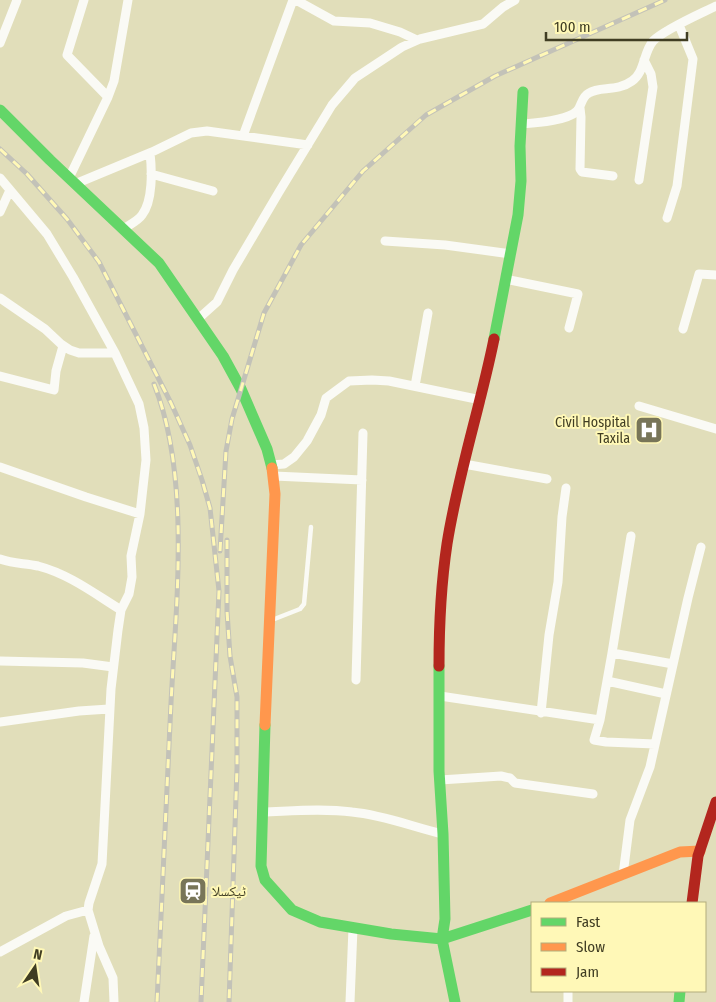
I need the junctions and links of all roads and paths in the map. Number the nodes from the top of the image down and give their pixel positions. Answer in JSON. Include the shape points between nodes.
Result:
{"nodes":[{"id":1,"x":17,"y":0,"type":"edge"},
{"id":2,"x":84,"y":0,"type":"edge"},
{"id":3,"x":128,"y":0,"type":"edge"},
{"id":4,"x":295,"y":0,"type":"edge"},
{"id":5,"x":515,"y":0,"type":"edge"},
{"id":6,"x":716,"y":6,"type":"edge"},
{"id":7,"x":679,"y":25,"type":"junction"},
{"id":8,"x":417,"y":40,"type":"junction"},
{"id":9,"x":0,"y":43,"type":"edge"},
{"id":10,"x":644,"y":60,"type":"junction"},
{"id":11,"x":523,"y":92,"type":"dead end"},
{"id":12,"x":108,"y":97,"type":"junction"},
{"id":13,"x":580,"y":108,"type":"junction"},
{"id":14,"x":0,"y":110,"type":"edge"},
{"id":15,"x":522,"y":124,"type":"junction"},
{"id":16,"x":243,"y":136,"type":"junction"},
{"id":17,"x":308,"y":145,"type":"junction"},
{"id":18,"x":150,"y":153,"type":"junction"},
{"id":19,"x":152,"y":174,"type":"junction"},
{"id":20,"x":614,"y":176,"type":"dead end"},
{"id":21,"x":0,"y":178,"type":"edge"},
{"id":22,"x":639,"y":180,"type":"dead end"},
{"id":23,"x":72,"y":181,"type":"junction"},
{"id":24,"x":10,"y":190,"type":"junction"},
{"id":25,"x":213,"y":191,"type":"dead end"},
{"id":26,"x":0,"y":212,"type":"edge"},
{"id":27,"x":666,"y":218,"type":"dead end"},
{"id":28,"x":123,"y":229,"type":"junction"},
{"id":29,"x":385,"y":241,"type":"dead end"},
{"id":30,"x":511,"y":254,"type":"junction"},
{"id":31,"x":716,"y":275,"type":"edge"},
{"id":32,"x":505,"y":279,"type":"junction"},
{"id":33,"x":0,"y":298,"type":"edge"},
{"id":34,"x":428,"y":313,"type":"dead end"},
{"id":35,"x":198,"y":318,"type":"junction"},
{"id":36,"x":569,"y":328,"type":"dead end"},
{"id":37,"x":684,"y":329,"type":"dead end"},
{"id":38,"x":63,"y":346,"type":"junction"},
{"id":39,"x":115,"y":353,"type":"junction"},
{"id":40,"x":0,"y":376,"type":"edge"},
{"id":41,"x":415,"y":386,"type":"junction"},
{"id":42,"x":481,"y":400,"type":"junction"},
{"id":43,"x":639,"y":406,"type":"dead end"},
{"id":44,"x":716,"y":430,"type":"edge"},
{"id":45,"x":363,"y":433,"type":"dead end"},
{"id":46,"x":464,"y":464,"type":"junction"},
{"id":47,"x":0,"y":467,"type":"edge"},
{"id":48,"x":272,"y":471,"type":"junction"},
{"id":49,"x":547,"y":479,"type":"dead end"},
{"id":50,"x":362,"y":480,"type":"junction"},
{"id":51,"x":566,"y":488,"type":"dead end"},
{"id":52,"x":140,"y":514,"type":"junction"},
{"id":53,"x":311,"y":527,"type":"dead end"},
{"id":54,"x":631,"y":536,"type":"dead end"},
{"id":55,"x":701,"y":547,"type":"dead end"},
{"id":56,"x":0,"y":559,"type":"edge"},
{"id":57,"x":121,"y":610,"type":"junction"},
{"id":58,"x":270,"y":621,"type":"junction"},
{"id":59,"x":612,"y":653,"type":"junction"},
{"id":60,"x":0,"y":661,"type":"edge"},
{"id":61,"x":673,"y":664,"type":"junction"},
{"id":62,"x":113,"y":667,"type":"junction"},
{"id":63,"x":356,"y":680,"type":"dead end"},
{"id":64,"x":607,"y":681,"type":"junction"},
{"id":65,"x":666,"y":694,"type":"junction"},
{"id":66,"x":440,"y":696,"type":"junction"},
{"id":67,"x":109,"y":709,"type":"junction"},
{"id":68,"x":541,"y":713,"type":"junction"},
{"id":69,"x":600,"y":720,"type":"junction"},
{"id":70,"x":0,"y":722,"type":"edge"},
{"id":71,"x":655,"y":744,"type":"junction"},
{"id":72,"x":440,"y":780,"type":"junction"},
{"id":73,"x":593,"y":794,"type":"dead end"},
{"id":74,"x":716,"y":802,"type":"edge"},
{"id":75,"x":263,"y":812,"type":"junction"},
{"id":76,"x":443,"y":834,"type":"junction"},
{"id":77,"x":700,"y":851,"type":"junction"},
{"id":78,"x":623,"y":875,"type":"junction"},
{"id":79,"x":568,"y":900,"type":"edge"},
{"id":80,"x":692,"y":902,"type":"edge"},
{"id":81,"x":88,"y":910,"type":"junction"},
{"id":82,"x":531,"y":910,"type":"edge"},
{"id":83,"x":354,"y":928,"type":"junction"},
{"id":84,"x":95,"y":934,"type":"junction"},
{"id":85,"x":442,"y":939,"type":"junction"},
{"id":86,"x":0,"y":952,"type":"edge"},
{"id":87,"x":84,"y":1002,"type":"edge"},
{"id":88,"x":114,"y":1002,"type":"edge"},
{"id":89,"x":350,"y":1002,"type":"edge"},
{"id":90,"x":455,"y":1002,"type":"edge"}],
"edges":[{"from":1,"to":9,"type":"street"},
{"from":2,"to":12,"type":"street","via":[[67,55]]},
{"from":3,"to":12,"type":"street","via":[[114,81]]},
{"from":4,"to":8,"type":"street","via":[[334,21],[370,23]]},
{"from":4,"to":16,"type":"street"},
{"from":5,"to":8,"type":"street","via":[[483,24]]},
{"from":6,"to":7,"type":"street"},
{"from":7,"to":10,"type":"street","via":[[654,40]]},
{"from":7,"to":27,"type":"street","via":[[693,59],[677,186]]},
{"from":8,"to":17,"type":"street","via":[[355,78],[332,105]]},
{"from":10,"to":13,"type":"street","via":[[633,81],[618,88],[587,94]]},
{"from":10,"to":22,"type":"street","via":[[654,87]]},
{"from":11,"to":15,"type":"main road"},
{"from":12,"to":23,"type":"street"},
{"from":13,"to":15,"type":"street","via":[[567,116]]},
{"from":13,"to":20,"type":"street","via":[[580,170]]},
{"from":14,"to":23,"type":"main road"},
{"from":15,"to":30,"type":"main road","via":[[522,182]]},
{"from":16,"to":17,"type":"street"},
{"from":16,"to":18,"type":"street","via":[[207,131],[191,133]]},
{"from":17,"to":35,"type":"street","via":[[217,302]]},
{"from":18,"to":19,"type":"street"},
{"from":18,"to":23,"type":"street"},
{"from":19,"to":25,"type":"street"},
{"from":19,"to":28,"type":"street","via":[[148,201],[142,215]]},
{"from":21,"to":24,"type":"street"},
{"from":23,"to":28,"type":"main road"},
{"from":24,"to":26,"type":"street"},
{"from":24,"to":39,"type":"street","via":[[47,234]]},
{"from":28,"to":35,"type":"main road","via":[[159,263]]},
{"from":29,"to":30,"type":"street","via":[[444,244]]},
{"from":30,"to":32,"type":"main road"},
{"from":31,"to":37,"type":"street","via":[[699,274]]},
{"from":32,"to":36,"type":"street","via":[[578,294]]},
{"from":32,"to":42,"type":"main road"},
{"from":33,"to":38,"type":"street","via":[[45,329]]},
{"from":34,"to":41,"type":"street"},
{"from":35,"to":48,"type":"main road","via":[[241,389],[267,449]]},
{"from":38,"to":39,"type":"street","via":[[79,353]]},
{"from":38,"to":40,"type":"street","via":[[54,390]]},
{"from":39,"to":52,"type":"street","via":[[139,404],[144,428],[146,460]]},
{"from":41,"to":42,"type":"street"},
{"from":41,"to":48,"type":"street","via":[[390,381],[349,382],[326,398],[321,415],[294,457]]},
{"from":42,"to":46,"type":"main road"},
{"from":43,"to":44,"type":"street"},
{"from":45,"to":50,"type":"street"},
{"from":46,"to":49,"type":"street"},
{"from":46,"to":66,"type":"main road","via":[[447,544],[439,622]]},
{"from":47,"to":52,"type":"street"},
{"from":48,"to":50,"type":"street"},
{"from":48,"to":58,"type":"main road","via":[[275,494]]},
{"from":50,"to":63,"type":"street"},
{"from":51,"to":68,"type":"street"},
{"from":52,"to":57,"type":"street","via":[[131,556],[129,594]]},
{"from":53,"to":58,"type":"lane","via":[[304,604],[300,609]]},
{"from":54,"to":59,"type":"street"},
{"from":55,"to":61,"type":"street"},
{"from":56,"to":57,"type":"street","via":[[64,575]]},
{"from":57,"to":62,"type":"street"},
{"from":58,"to":75,"type":"main road"},
{"from":59,"to":61,"type":"street"},
{"from":59,"to":64,"type":"street"},
{"from":60,"to":62,"type":"street"},
{"from":61,"to":65,"type":"street"},
{"from":62,"to":67,"type":"street"},
{"from":64,"to":65,"type":"street"},
{"from":64,"to":69,"type":"street"},
{"from":65,"to":71,"type":"street"},
{"from":66,"to":68,"type":"street"},
{"from":66,"to":72,"type":"main road"},
{"from":67,"to":70,"type":"street"},
{"from":67,"to":81,"type":"street","via":[[102,864]]},
{"from":68,"to":69,"type":"street"},
{"from":69,"to":71,"type":"street","via":[[594,740]]},
{"from":71,"to":78,"type":"street","via":[[630,820]]},
{"from":72,"to":73,"type":"street","via":[[501,776],[515,783]]},
{"from":72,"to":76,"type":"main road"},
{"from":74,"to":77,"type":"main road"},
{"from":75,"to":76,"type":"street","via":[[353,812],[401,821]]},
{"from":75,"to":83,"type":"main road","via":[[262,866],[265,880],[292,910],[320,922]]},
{"from":76,"to":85,"type":"main road","via":[[445,918]]},
{"from":77,"to":78,"type":"main road","via":[[680,852]]},
{"from":77,"to":80,"type":"main road"},
{"from":78,"to":79,"type":"main road"},
{"from":81,"to":84,"type":"street"},
{"from":81,"to":86,"type":"street","via":[[66,916]]},
{"from":82,"to":85,"type":"main road"},
{"from":83,"to":85,"type":"main road"},
{"from":83,"to":89,"type":"street"},
{"from":84,"to":87,"type":"street"},
{"from":84,"to":88,"type":"street","via":[[113,978]]},
{"from":85,"to":90,"type":"main road"}]}
